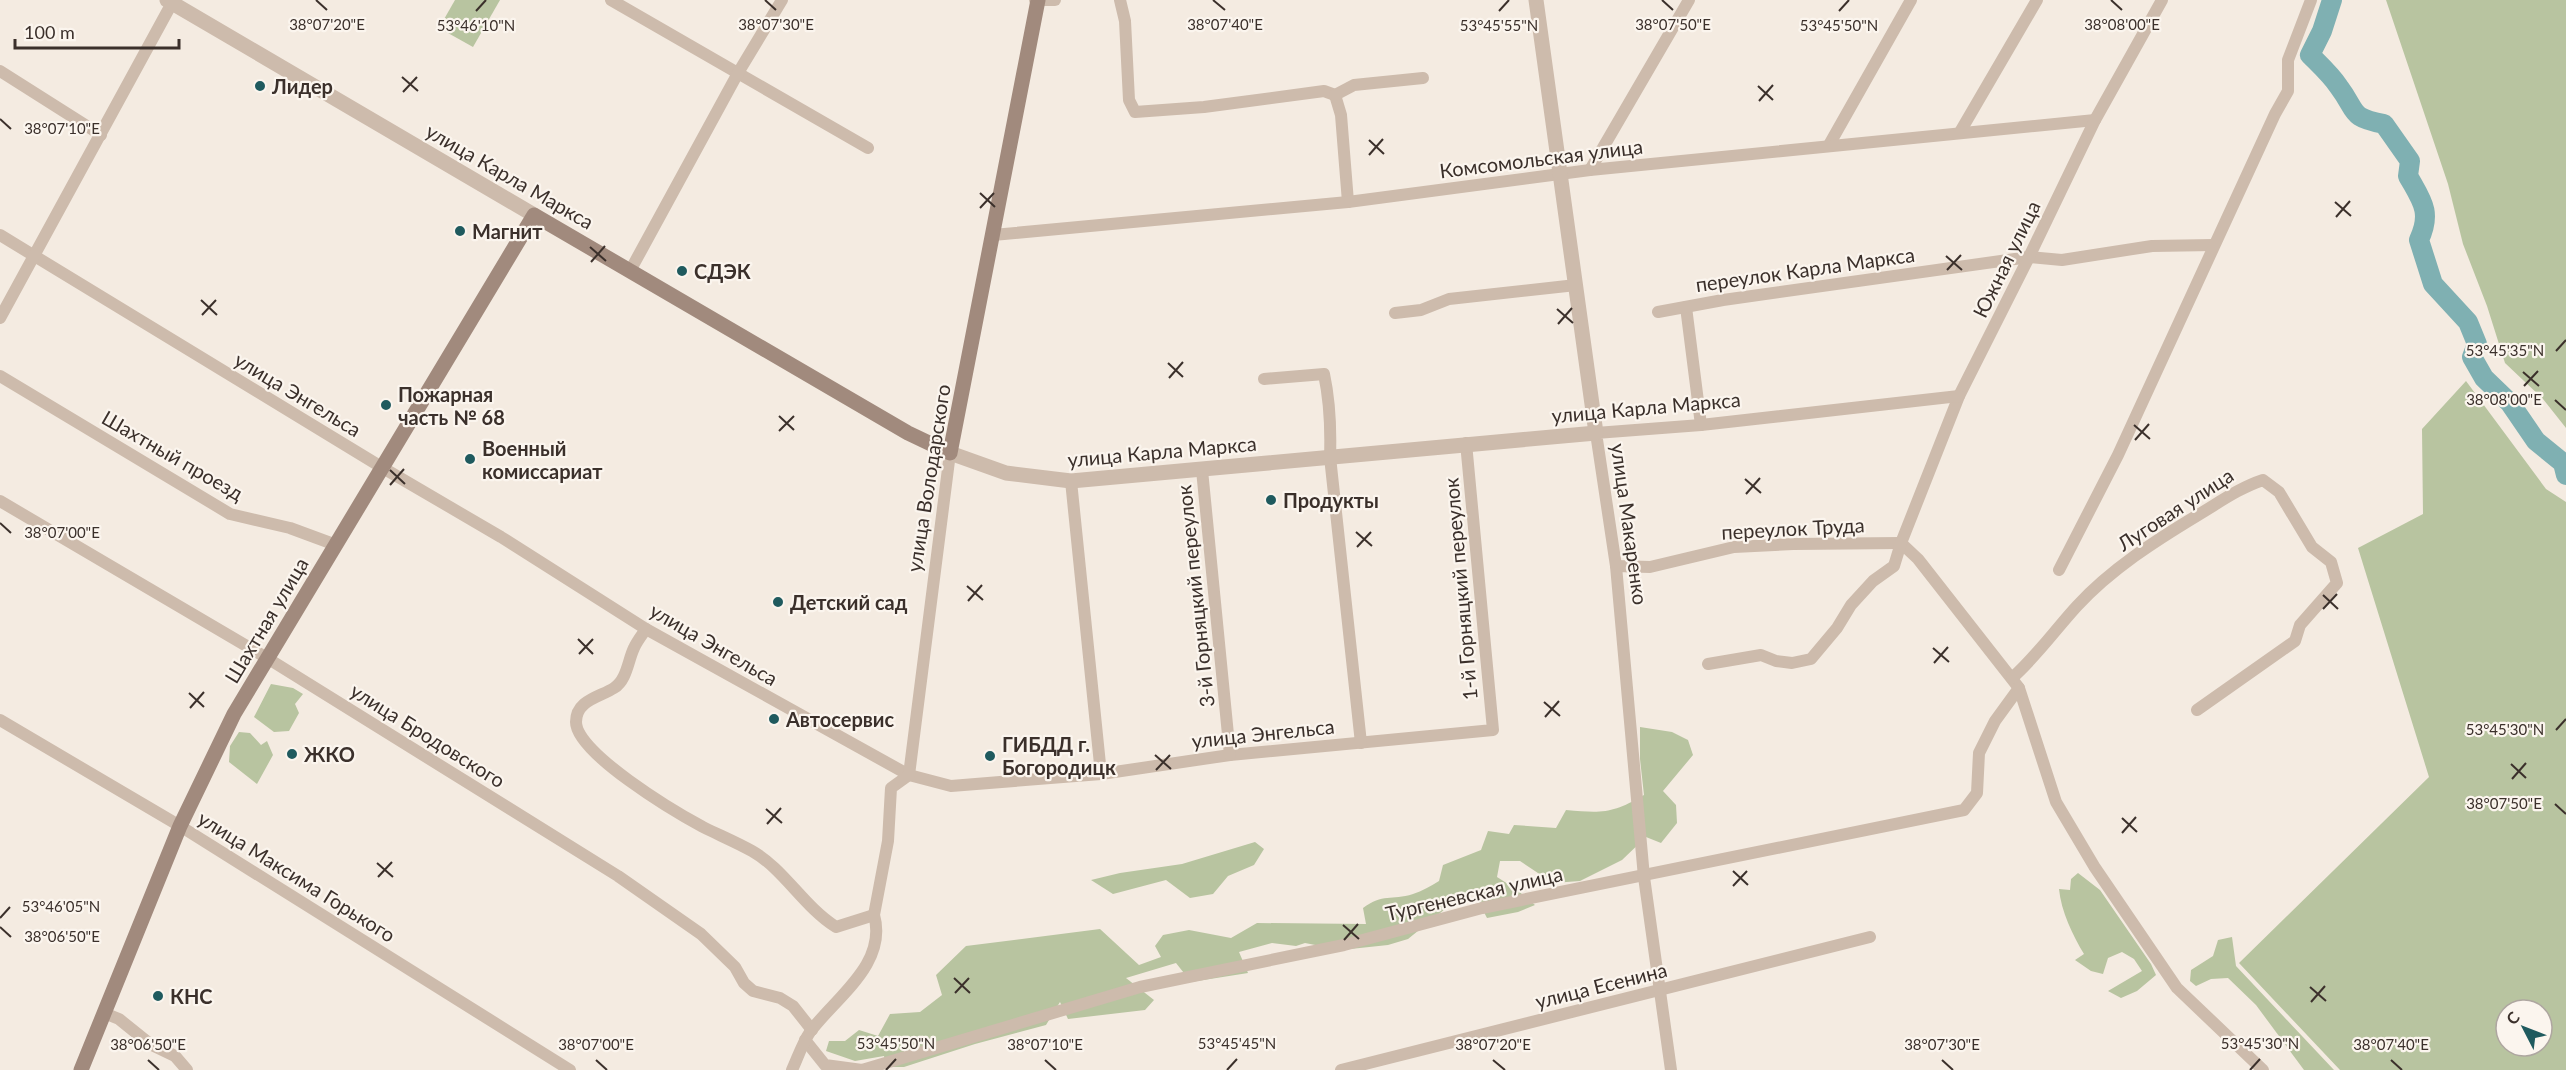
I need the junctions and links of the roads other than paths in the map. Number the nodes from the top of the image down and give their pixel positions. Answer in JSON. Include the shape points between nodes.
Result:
{"nodes":[{"id":1,"x":611,"y":0,"type":"edge"},
{"id":2,"x":782,"y":0,"type":"edge"},
{"id":3,"x":1037,"y":0,"type":"edge"},
{"id":4,"x":1056,"y":0,"type":"edge"},
{"id":5,"x":1120,"y":0,"type":"edge"},
{"id":6,"x":1536,"y":0,"type":"edge"},
{"id":7,"x":1689,"y":0,"type":"edge"},
{"id":8,"x":1911,"y":0,"type":"edge"},
{"id":9,"x":2037,"y":0,"type":"edge"},
{"id":10,"x":2162,"y":0,"type":"edge"},
{"id":11,"x":2311,"y":0,"type":"edge"},
{"id":12,"x":169,"y":2,"type":"edge"},
{"id":13,"x":0,"y":71,"type":"edge"},
{"id":14,"x":738,"y":73,"type":"junction"},
{"id":15,"x":1423,"y":78,"type":"dead end"},
{"id":16,"x":1335,"y":95,"type":"junction"},
{"id":17,"x":2095,"y":120,"type":"junction"},
{"id":18,"x":1960,"y":132,"type":"junction"},
{"id":19,"x":101,"y":135,"type":"junction"},
{"id":20,"x":1829,"y":145,"type":"junction"},
{"id":21,"x":868,"y":148,"type":"dead end"},
{"id":22,"x":1590,"y":170,"type":"junction"},
{"id":23,"x":1561,"y":175,"type":"junction"},
{"id":24,"x":1348,"y":202,"type":"junction"},
{"id":25,"x":534,"y":215,"type":"junction"},
{"id":26,"x":0,"y":235,"type":"edge"},
{"id":27,"x":993,"y":235,"type":"junction"},
{"id":28,"x":2214,"y":245,"type":"junction"},
{"id":29,"x":34,"y":256,"type":"junction"},
{"id":30,"x":2030,"y":257,"type":"junction"},
{"id":31,"x":630,"y":271,"type":"junction"},
{"id":32,"x":1576,"y":285,"type":"junction"},
{"id":33,"x":1686,"y":306,"type":"junction"},
{"id":34,"x":1658,"y":312,"type":"dead end"},
{"id":35,"x":1395,"y":313,"type":"dead end"},
{"id":36,"x":0,"y":318,"type":"edge"},
{"id":37,"x":0,"y":376,"type":"edge"},
{"id":38,"x":1264,"y":379,"type":"dead end"},
{"id":39,"x":1959,"y":396,"type":"junction"},
{"id":40,"x":1701,"y":425,"type":"junction"},
{"id":41,"x":1596,"y":433,"type":"junction"},
{"id":42,"x":1466,"y":443,"type":"junction"},
{"id":43,"x":950,"y":453,"type":"junction"},
{"id":44,"x":1330,"y":458,"type":"junction"},
{"id":45,"x":383,"y":468,"type":"junction"},
{"id":46,"x":1202,"y":470,"type":"junction"},
{"id":47,"x":1071,"y":482,"type":"junction"},
{"id":48,"x":0,"y":501,"type":"edge"},
{"id":49,"x":1901,"y":543,"type":"junction"},
{"id":50,"x":336,"y":545,"type":"junction"},
{"id":51,"x":1616,"y":567,"type":"junction"},
{"id":52,"x":2060,"y":570,"type":"dead end"},
{"id":53,"x":646,"y":629,"type":"junction"},
{"id":54,"x":267,"y":658,"type":"junction"},
{"id":55,"x":1708,"y":664,"type":"dead end"},
{"id":56,"x":2016,"y":683,"type":"junction"},
{"id":57,"x":2197,"y":710,"type":"dead end"},
{"id":58,"x":0,"y":720,"type":"edge"},
{"id":59,"x":1493,"y":730,"type":"joint"},
{"id":60,"x":1361,"y":743,"type":"junction"},
{"id":61,"x":1230,"y":755,"type":"junction"},
{"id":62,"x":1101,"y":774,"type":"junction"},
{"id":63,"x":909,"y":775,"type":"junction"},
{"id":64,"x":180,"y":826,"type":"junction"},
{"id":65,"x":1644,"y":877,"type":"junction"},
{"id":66,"x":874,"y":915,"type":"junction"},
{"id":67,"x":1870,"y":937,"type":"dead end"},
{"id":68,"x":1660,"y":990,"type":"junction"},
{"id":69,"x":104,"y":1013,"type":"junction"},
{"id":70,"x":808,"y":1035,"type":"junction"},
{"id":71,"x":81,"y":1070,"type":"edge"},
{"id":72,"x":187,"y":1070,"type":"edge"},
{"id":73,"x":570,"y":1070,"type":"edge"},
{"id":74,"x":792,"y":1070,"type":"edge"},
{"id":75,"x":1341,"y":1070,"type":"edge"},
{"id":76,"x":1671,"y":1070,"type":"edge"},
{"id":77,"x":2263,"y":1070,"type":"edge"}],
"edges":[{"from":1,"to":14,"type":"street"},
{"from":2,"to":14,"type":"street"},
{"from":3,"to":4,"type":"street"},
{"from":3,"to":27,"type":"main road","name":"улица Володарского"},
{"from":5,"to":16,"type":"street","via":[[1125,21],[1129,100],[1135,112],[1324,91]]},
{"from":6,"to":23,"type":"street","name":"улица Макаренко"},
{"from":7,"to":22,"type":"street"},
{"from":8,"to":20,"type":"street"},
{"from":9,"to":18,"type":"street"},
{"from":10,"to":17,"type":"street","name":"Южная улица"},
{"from":11,"to":28,"type":"street","via":[[2288,60],[2288,91]]},
{"from":12,"to":19,"type":"street"},
{"from":12,"to":25,"type":"street","name":"улица Карла Маркса"},
{"from":13,"to":19,"type":"street"},
{"from":14,"to":21,"type":"street"},
{"from":14,"to":31,"type":"street"},
{"from":15,"to":16,"type":"street","via":[[1354,85]]},
{"from":16,"to":24,"type":"street","via":[[1341,115]]},
{"from":17,"to":18,"type":"street","name":"Комсомольская улица"},
{"from":17,"to":30,"type":"street","name":"Южная улица"},
{"from":18,"to":20,"type":"street","name":"Комсомольская улица"},
{"from":19,"to":29,"type":"street"},
{"from":20,"to":22,"type":"street","name":"Комсомольская улица"},
{"from":22,"to":23,"type":"street","name":"Комсомольская улица"},
{"from":23,"to":24,"type":"street","name":"Комсомольская улица"},
{"from":23,"to":32,"type":"street","name":"улица Макаренко"},
{"from":24,"to":27,"type":"street","name":"Комсомольская улица"},
{"from":25,"to":31,"type":"main road","name":"улица Карла Маркса"},
{"from":25,"to":45,"type":"main road","name":"Шахтная улица"},
{"from":26,"to":29,"type":"street","name":"улица Энгельса"},
{"from":27,"to":43,"type":"main road","name":"улица Володарского"},
{"from":28,"to":30,"type":"street","name":"переулок Карла Маркса","via":[[2152,246],[2062,260]]},
{"from":28,"to":52,"type":"street","via":[[2118,455]]},
{"from":29,"to":36,"type":"street"},
{"from":29,"to":45,"type":"street","name":"улица Энгельса"},
{"from":30,"to":33,"type":"street","name":"переулок Карла Маркса"},
{"from":30,"to":39,"type":"street","name":"Южная улица"},
{"from":31,"to":43,"type":"main road","name":"улица Карла Маркса","via":[[908,433]]},
{"from":32,"to":35,"type":"street","via":[[1449,299],[1421,310]]},
{"from":32,"to":41,"type":"street","name":"улица Макаренко"},
{"from":33,"to":34,"type":"street","name":"переулок Карла Маркса"},
{"from":33,"to":40,"type":"street"},
{"from":37,"to":50,"type":"street","name":"Шахтный проезд","via":[[230,514],[290,528]]},
{"from":38,"to":44,"type":"street","via":[[1324,374],[1331,428]]},
{"from":39,"to":40,"type":"street","name":"улица Карла Маркса"},
{"from":39,"to":49,"type":"street","name":"Южная улица"},
{"from":40,"to":41,"type":"street","name":"улица Карла Маркса"},
{"from":41,"to":42,"type":"street","name":"улица Карла Маркса"},
{"from":41,"to":51,"type":"street","name":"улица Макаренко"},
{"from":42,"to":44,"type":"street","name":"улица Карла Маркса"},
{"from":42,"to":59,"type":"street","name":"1-й Горняцкий переулок"},
{"from":43,"to":47,"type":"street","name":"улица Карла Маркса","via":[[1006,473]]},
{"from":43,"to":63,"type":"street","name":"улица Володарского"},
{"from":44,"to":46,"type":"street","name":"улица Карла Маркса"},
{"from":44,"to":60,"type":"street"},
{"from":45,"to":50,"type":"main road","name":"Шахтная улица"},
{"from":45,"to":53,"type":"street","name":"улица Энгельса"},
{"from":46,"to":47,"type":"street","name":"улица Карла Маркса"},
{"from":46,"to":61,"type":"street","name":"3-й Горняцкий переулок"},
{"from":47,"to":62,"type":"street"},
{"from":48,"to":54,"type":"street","name":"улица Бродовского"},
{"from":49,"to":51,"type":"street","name":"переулок Труда","via":[[1734,547],[1650,567]]},
{"from":49,"to":55,"type":"street","name":"Южная улица","via":[[1894,566],[1858,597],[1811,659],[1792,663],[1761,655]]},
{"from":49,"to":56,"type":"street"},
{"from":50,"to":54,"type":"main road","name":"Шахтная улица"},
{"from":51,"to":65,"type":"street","name":"улица Макаренко"},
{"from":53,"to":63,"type":"street","name":"улица Энгельса"},
{"from":53,"to":66,"type":"street","via":[[615,687],[579,710],[577,731],[587,744],[623,777],[703,827],[766,860],[804,902],[836,927]]},
{"from":54,"to":64,"type":"main road","name":"Шахтная улица","via":[[234,714]]},
{"from":54,"to":70,"type":"street","name":"улица Бродовского","via":[[618,876],[701,934],[753,991],[793,1006]]},
{"from":56,"to":57,"type":"street","name":"Луговая улица","via":[[2025,667],[2102,581],[2163,536],[2243,487],[2263,480],[2279,492],[2312,547],[2331,562],[2337,583],[2300,625],[2295,641]]},
{"from":56,"to":65,"type":"street","name":"Тургеневская улица","via":[[1979,753],[1977,793],[1964,810]]},
{"from":56,"to":77,"type":"street","via":[[2056,802],[2094,866],[2177,988]]},
{"from":58,"to":64,"type":"street","name":"улица Максима Горького"},
{"from":59,"to":60,"type":"street","name":"улица Энгельса"},
{"from":60,"to":61,"type":"street","name":"улица Энгельса"},
{"from":61,"to":62,"type":"street","name":"улица Энгельса"},
{"from":62,"to":63,"type":"street","name":"улица Энгельса","via":[[951,786]]},
{"from":63,"to":66,"type":"street","via":[[891,788],[888,841]]},
{"from":64,"to":69,"type":"main road","name":"Шахтная улица"},
{"from":64,"to":73,"type":"street","name":"улица Максима Горького"},
{"from":65,"to":68,"type":"street","name":"улица Макаренко"},
{"from":65,"to":70,"type":"street","name":"Тургеневская улица","via":[[1482,908],[1344,945],[1140,987],[862,1070],[825,1065]]},
{"from":66,"to":70,"type":"street","via":[[875,943],[860,977]]},
{"from":67,"to":68,"type":"street","name":"улица Есенина"},
{"from":68,"to":75,"type":"street","name":"улица Есенина"},
{"from":68,"to":76,"type":"street","name":"улица Макаренко"},
{"from":69,"to":71,"type":"main road","name":"Шахтная улица"},
{"from":69,"to":72,"type":"street","via":[[175,1056]]},
{"from":70,"to":74,"type":"street"}]}
